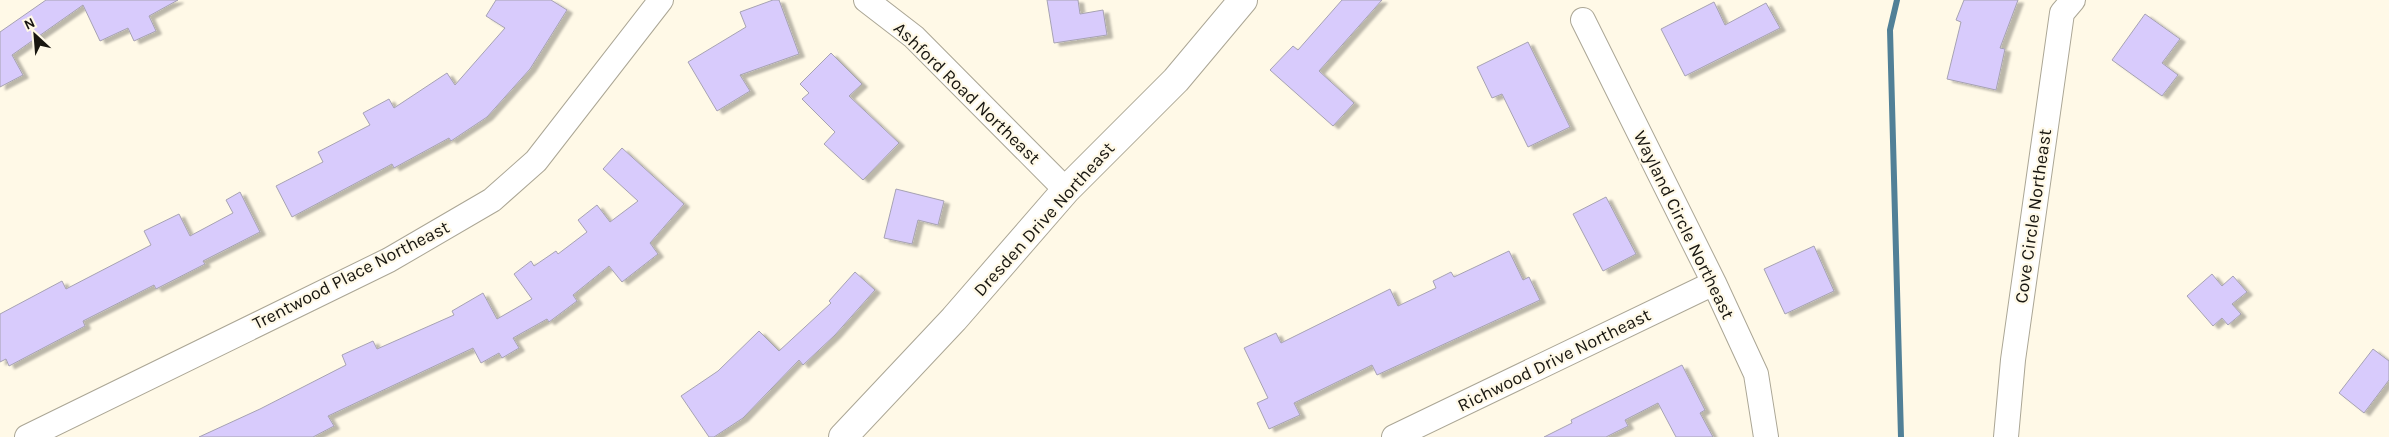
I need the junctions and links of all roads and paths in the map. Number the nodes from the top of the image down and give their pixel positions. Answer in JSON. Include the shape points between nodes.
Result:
{"nodes":[{"id":1,"x":661,"y":0,"type":"edge"},
{"id":2,"x":866,"y":0,"type":"edge"},
{"id":3,"x":1243,"y":0,"type":"edge"},
{"id":4,"x":2073,"y":0,"type":"edge"},
{"id":5,"x":1583,"y":20,"type":"dead end"},
{"id":6,"x":1066,"y":190,"type":"junction"},
{"id":7,"x":1714,"y":283,"type":"junction"},
{"id":8,"x":27,"y":437,"type":"edge"},
{"id":9,"x":843,"y":437,"type":"edge"},
{"id":10,"x":1394,"y":437,"type":"edge"},
{"id":11,"x":1766,"y":437,"type":"edge"},
{"id":12,"x":2006,"y":437,"type":"edge"}],
"edges":[{"from":1,"to":8,"type":"street","name":"Trentwood Place Northeast","via":[[536,161],[492,200],[389,260]]},
{"from":2,"to":6,"type":"street","name":"Ashford Road Northeast","via":[[914,37]]},
{"from":3,"to":6,"type":"street","name":"Dresden Drive Northeast","via":[[1176,80]]},
{"from":4,"to":12,"type":"street","name":"Cove Circle Northeast","via":[[2062,13],[2012,360]]},
{"from":5,"to":7,"type":"street","name":"Wayland Circle Northeast"},
{"from":6,"to":9,"type":"street","name":"Dresden Drive Northeast","via":[[954,320]]},
{"from":7,"to":10,"type":"street","name":"Richwood Drive Northeast"},
{"from":7,"to":11,"type":"street","name":"Wayland Circle Northeast","via":[[1756,374]]}]}
